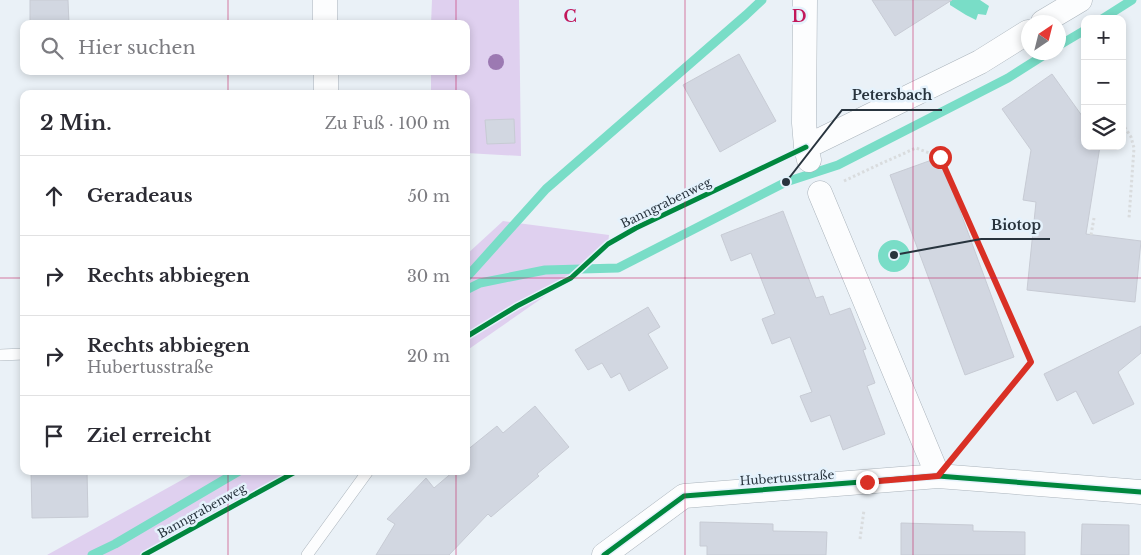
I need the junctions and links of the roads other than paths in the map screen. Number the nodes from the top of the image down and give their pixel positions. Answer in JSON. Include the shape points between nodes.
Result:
{"nodes":[{"id":1,"x":325,"y":0,"type":"edge"},
{"id":2,"x":805,"y":0,"type":"edge"},
{"id":3,"x":1080,"y":0,"type":"edge"},
{"id":4,"x":1055,"y":15,"type":"edge"},
{"id":5,"x":325,"y":20,"type":"edge"},
{"id":6,"x":1021,"y":36,"type":"edge"},
{"id":7,"x":326,"y":75,"type":"edge"},
{"id":8,"x":326,"y":90,"type":"edge"},
{"id":9,"x":820,"y":193,"type":"road end"},
{"id":10,"x":20,"y":354,"type":"edge"},
{"id":11,"x":0,"y":355,"type":"edge"},
{"id":12,"x":365,"y":475,"type":"edge"},
{"id":13,"x":938,"y":476,"type":"junction"},
{"id":14,"x":1141,"y":492,"type":"edge"},
{"id":15,"x":307,"y":555,"type":"edge"},
{"id":16,"x":604,"y":555,"type":"edge"}],
"edges":[{"from":1,"to":5,"type":"street"},
{"from":2,"to":6,"type":"street","via":[[804,124],[808,155]]},
{"from":3,"to":4,"type":"street"},
{"from":7,"to":8,"type":"street"},
{"from":9,"to":13,"type":"street"},
{"from":10,"to":11,"type":"lane"},
{"from":12,"to":15,"type":"lane"},
{"from":13,"to":14,"type":"street","name":"Hubertusstraße"},
{"from":13,"to":16,"type":"street","name":"Hubertusstraße","via":[[684,496]]}]}
